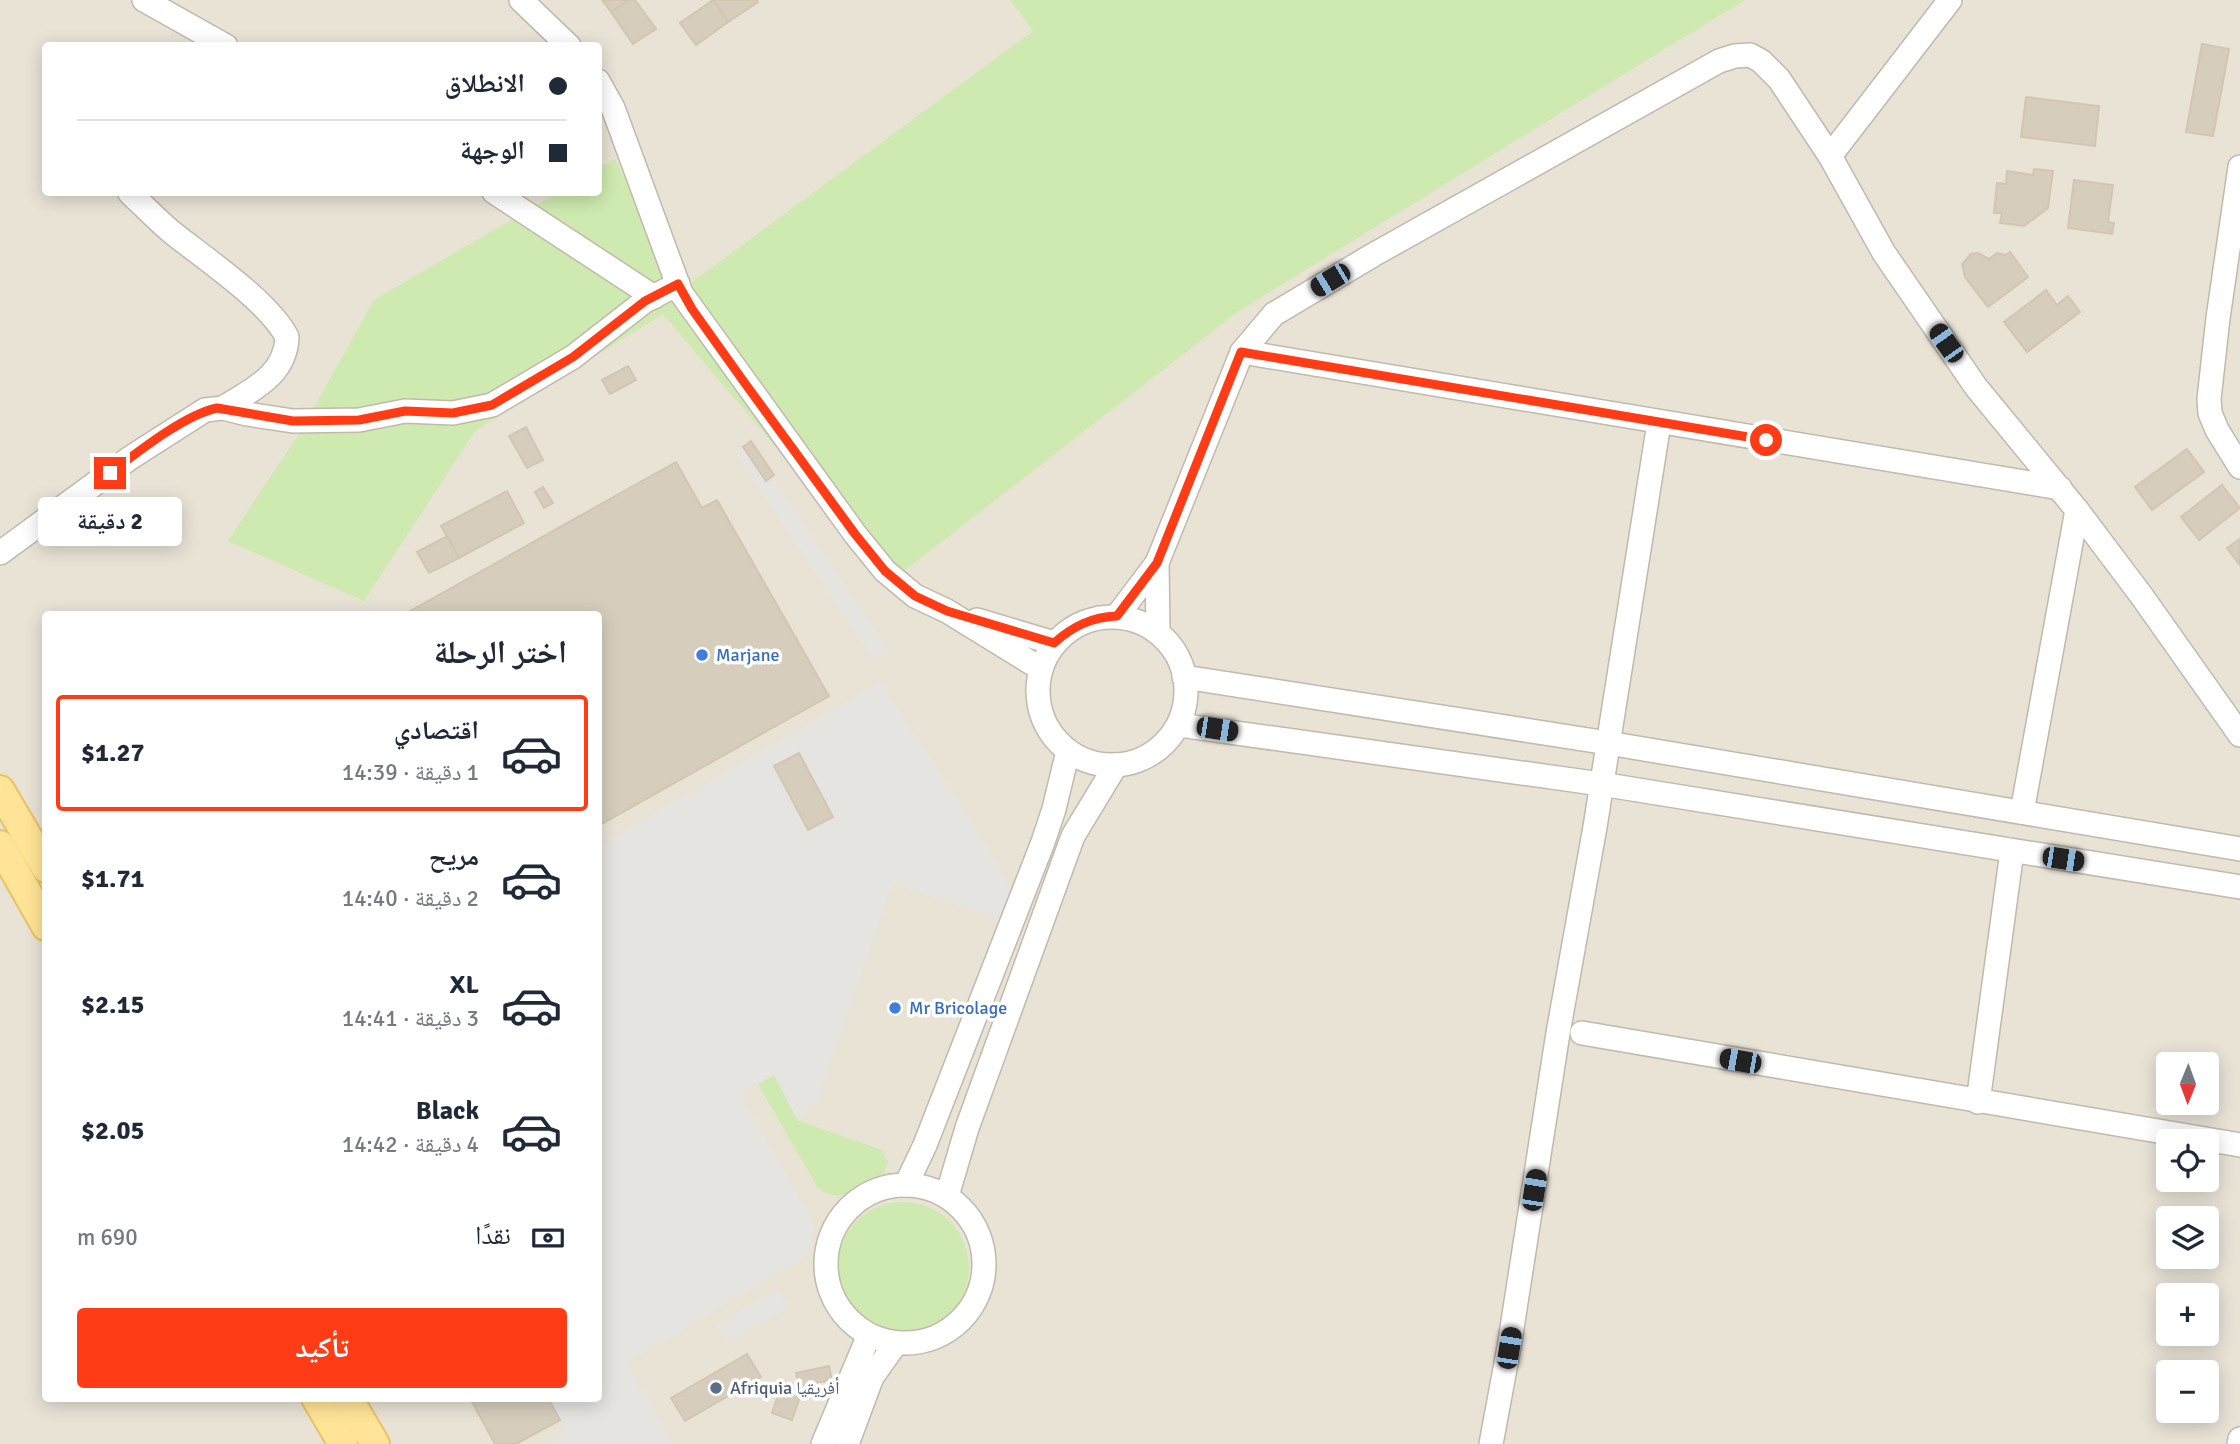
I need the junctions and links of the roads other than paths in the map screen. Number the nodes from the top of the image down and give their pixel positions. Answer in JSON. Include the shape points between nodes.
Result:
{"nodes":[{"id":1,"x":144,"y":0,"type":"edge"},
{"id":2,"x":521,"y":0,"type":"edge"},
{"id":3,"x":1950,"y":0,"type":"edge"},
{"id":4,"x":219,"y":42,"type":"edge"},
{"id":5,"x":565,"y":42,"type":"edge"},
{"id":6,"x":602,"y":88,"type":"edge"},
{"id":7,"x":1830,"y":156,"type":"junction"},
{"id":8,"x":2240,"y":167,"type":"edge"},
{"id":9,"x":133,"y":196,"type":"edge"},
{"id":10,"x":500,"y":196,"type":"edge"},
{"id":11,"x":678,"y":284,"type":"junction"},
{"id":12,"x":654,"y":297,"type":"junction"},
{"id":13,"x":1241,"y":352,"type":"junction"},
{"id":14,"x":223,"y":408,"type":"junction"},
{"id":15,"x":1659,"y":423,"type":"junction"},
{"id":16,"x":2240,"y":467,"type":"edge"},
{"id":17,"x":2060,"y":488,"type":"junction"},
{"id":18,"x":2077,"y":510,"type":"junction"},
{"id":19,"x":0,"y":553,"type":"edge"},
{"id":20,"x":1157,"y":563,"type":"junction"},
{"id":21,"x":947,"y":611,"type":"junction"},
{"id":22,"x":1117,"y":616,"type":"junction"},
{"id":23,"x":1158,"y":631,"type":"junction"},
{"id":24,"x":1054,"y":643,"type":"junction"},
{"id":25,"x":1041,"y":668,"type":"junction"},
{"id":26,"x":1184,"y":677,"type":"junction"},
{"id":27,"x":1179,"y":725,"type":"junction"},
{"id":28,"x":2240,"y":735,"type":"edge"},
{"id":29,"x":1608,"y":743,"type":"junction"},
{"id":30,"x":1068,"y":751,"type":"junction"},
{"id":31,"x":1116,"y":765,"type":"junction"},
{"id":32,"x":1601,"y":784,"type":"junction"},
{"id":33,"x":0,"y":790,"type":"edge"},
{"id":34,"x":2022,"y":812,"type":"junction"},
{"id":35,"x":0,"y":845,"type":"edge"},
{"id":36,"x":2240,"y":849,"type":"edge"},
{"id":37,"x":2012,"y":851,"type":"junction"},
{"id":38,"x":42,"y":861,"type":"edge"},
{"id":39,"x":2240,"y":887,"type":"edge"},
{"id":40,"x":42,"y":919,"type":"edge"},
{"id":41,"x":1581,"y":1033,"type":"dead end"},
{"id":42,"x":1978,"y":1102,"type":"junction"},
{"id":43,"x":2240,"y":1145,"type":"edge"},
{"id":44,"x":906,"y":1185,"type":"junction"},
{"id":45,"x":947,"y":1196,"type":"junction"},
{"id":46,"x":869,"y":1335,"type":"junction"},
{"id":47,"x":896,"y":1343,"type":"junction"},
{"id":48,"x":318,"y":1402,"type":"edge"},
{"id":49,"x":350,"y":1402,"type":"edge"},
{"id":50,"x":343,"y":1444,"type":"edge"},
{"id":51,"x":375,"y":1444,"type":"edge"},
{"id":52,"x":823,"y":1444,"type":"edge"},
{"id":53,"x":847,"y":1444,"type":"edge"},
{"id":54,"x":1491,"y":1444,"type":"edge"}],
"edges":[{"from":1,"to":4,"type":"street"},
{"from":2,"to":5,"type":"street"},
{"from":3,"to":7,"type":"street"},
{"from":6,"to":11,"type":"street"},
{"from":7,"to":13,"type":"street","via":[[1771,70],[1750,55],[1735,55],[1287,305]]},
{"from":7,"to":17,"type":"street","via":[[1899,276],[1976,387]]},
{"from":8,"to":16,"type":"street","via":[[2209,399],[2217,430]]},
{"from":9,"to":14,"type":"street","via":[[222,270],[287,337],[283,360],[275,372]]},
{"from":10,"to":12,"type":"street"},
{"from":11,"to":12,"type":"street"},
{"from":11,"to":21,"type":"street","via":[[877,562],[915,596]]},
{"from":12,"to":14,"type":"street","via":[[573,357],[492,405],[453,413],[405,411],[359,420],[293,421]]},
{"from":13,"to":15,"type":"street"},
{"from":13,"to":20,"type":"street"},
{"from":14,"to":19,"type":"street","via":[[205,410],[186,421]]},
{"from":15,"to":17,"type":"street"},
{"from":15,"to":29,"type":"street"},
{"from":17,"to":18,"type":"street"},
{"from":18,"to":28,"type":"street"},
{"from":18,"to":34,"type":"street"},
{"from":20,"to":22,"type":"street"},
{"from":20,"to":23,"type":"street"},
{"from":21,"to":24,"type":"street"},
{"from":21,"to":25,"type":"street"},
{"from":22,"to":23,"type":"street"},
{"from":22,"to":24,"type":"street","via":[[1098,617],[1067,631]]},
{"from":23,"to":26,"type":"street","via":[[1179,657]]},
{"from":24,"to":25,"type":"street"},
{"from":25,"to":30,"type":"street","via":[[1039,709],[1050,733]]},
{"from":26,"to":27,"type":"street","via":[[1188,690]]},
{"from":26,"to":29,"type":"street"},
{"from":27,"to":31,"type":"street","via":[[1159,749],[1142,760]]},
{"from":27,"to":32,"type":"street"},
{"from":29,"to":32,"type":"street"},
{"from":29,"to":34,"type":"street"},
{"from":30,"to":31,"type":"street","via":[[1097,764]]},
{"from":30,"to":44,"type":"street","via":[[1043,842]]},
{"from":31,"to":45,"type":"street","via":[[1073,836],[967,1128]]},
{"from":32,"to":37,"type":"street"},
{"from":32,"to":54,"type":"street"},
{"from":33,"to":38,"type":"main road"},
{"from":34,"to":36,"type":"street"},
{"from":35,"to":40,"type":"main road"},
{"from":37,"to":39,"type":"street"},
{"from":37,"to":42,"type":"street"},
{"from":41,"to":42,"type":"street"},
{"from":42,"to":43,"type":"street"},
{"from":44,"to":45,"type":"street"},
{"from":44,"to":46,"type":"street","via":[[880,1188],[857,1200],[839,1219],[825,1253],[832,1297],[847,1319]]},
{"from":45,"to":47,"type":"street","via":[[977,1230],[984,1273],[977,1297],[964,1318],[944,1333],[921,1342]]},
{"from":46,"to":47,"type":"street"},
{"from":46,"to":52,"type":"street"},
{"from":47,"to":53,"type":"street","via":[[872,1377]]},
{"from":48,"to":50,"type":"main road"},
{"from":49,"to":51,"type":"main road"}]}
